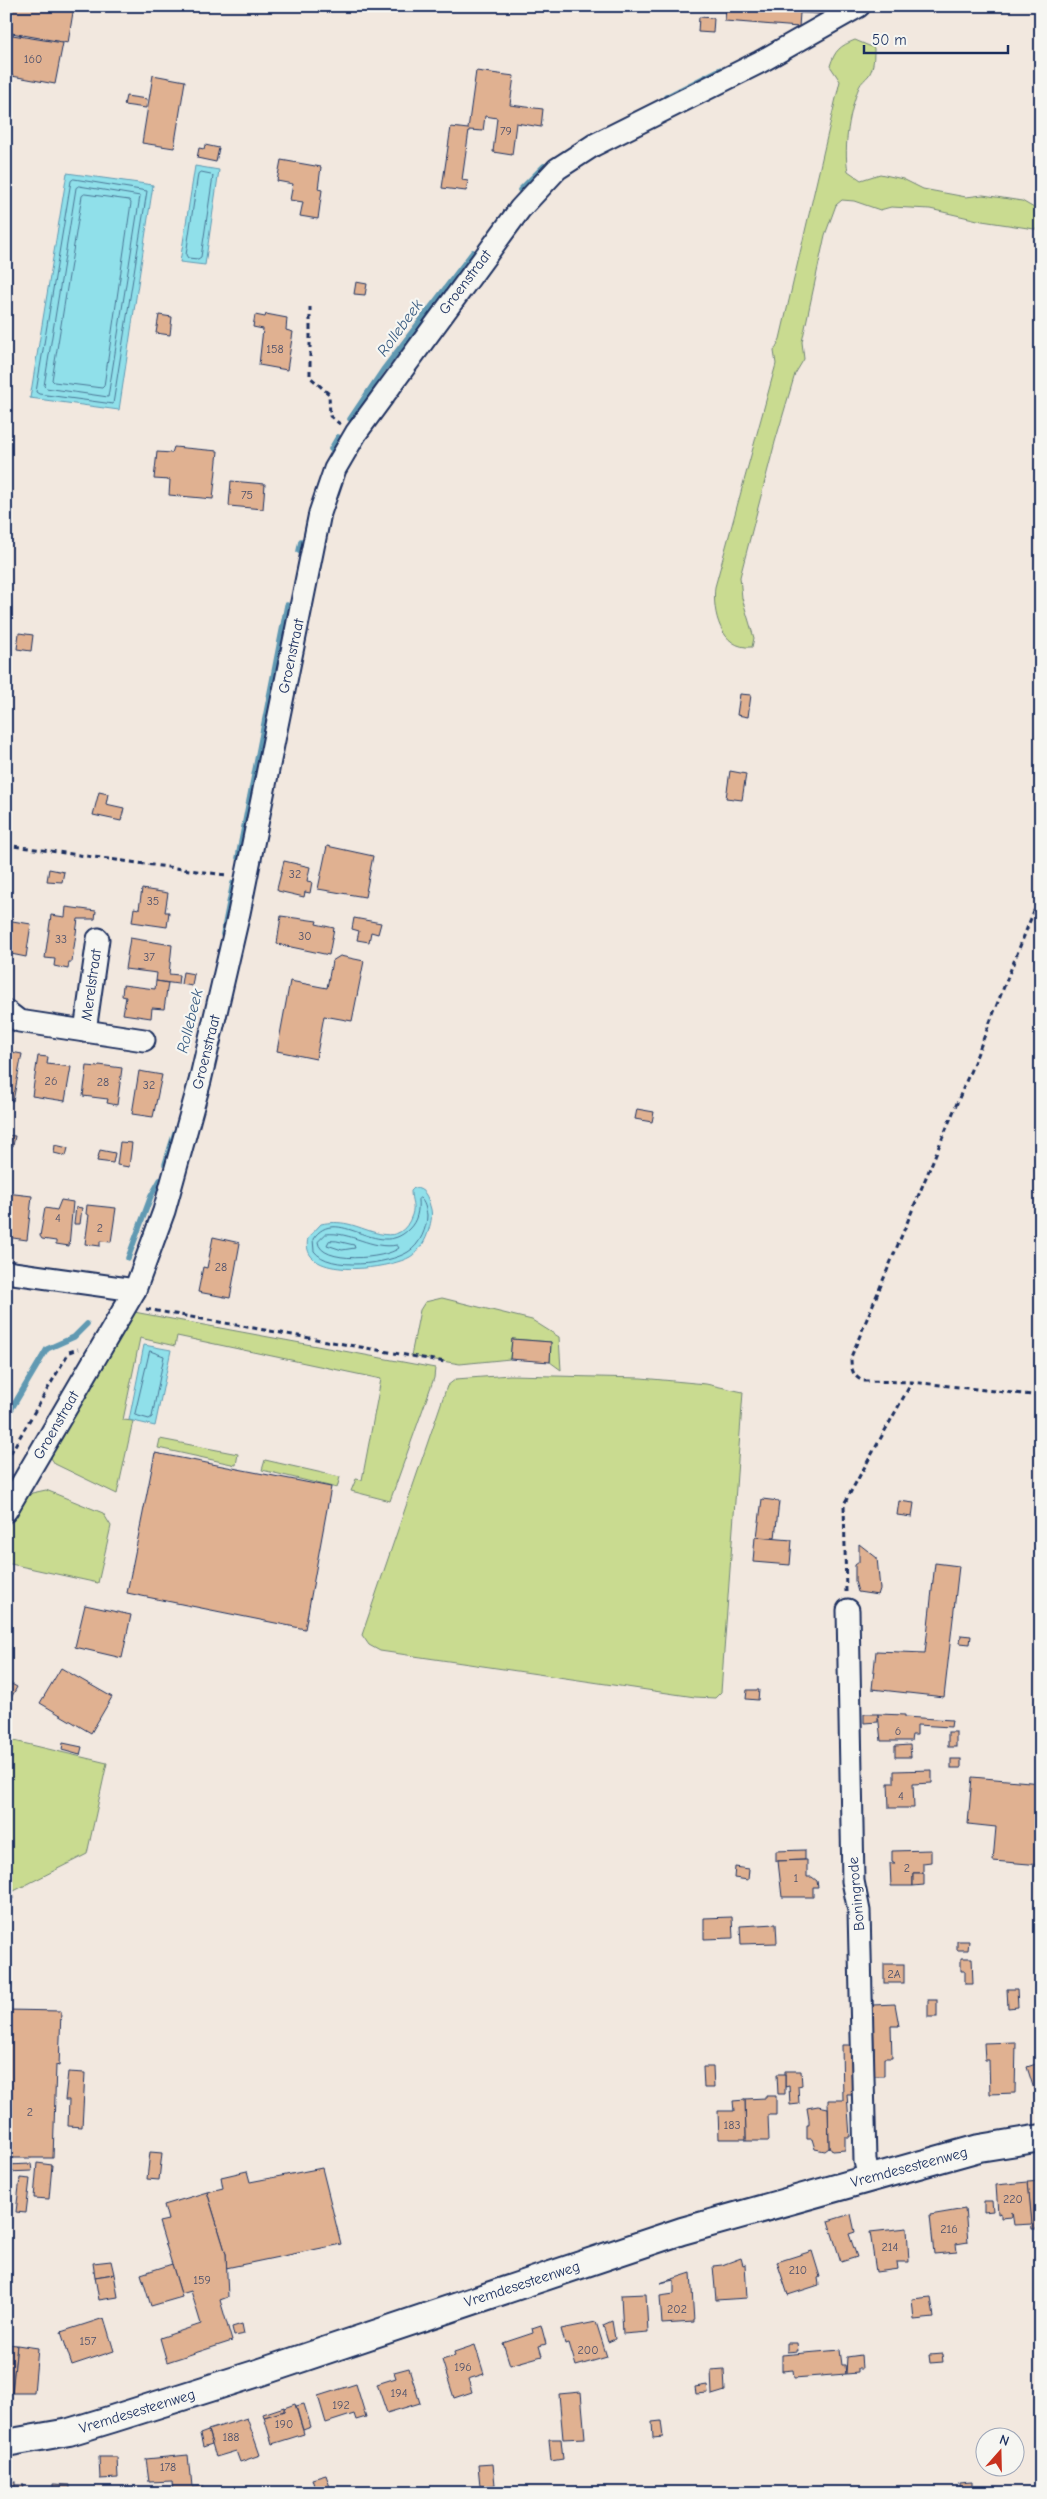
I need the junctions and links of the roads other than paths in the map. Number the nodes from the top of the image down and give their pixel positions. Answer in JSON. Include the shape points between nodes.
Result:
{"nodes":[{"id":1,"x":859,"y":6,"type":"edge"},
{"id":2,"x":98,"y":939,"type":"dead end"},
{"id":3,"x":6,"y":1011,"type":"edge"},
{"id":4,"x":85,"y":1032,"type":"junction"},
{"id":5,"x":144,"y":1040,"type":"dead end"},
{"id":6,"x":6,"y":1272,"type":"edge"},
{"id":7,"x":130,"y":1298,"type":"junction"},
{"id":8,"x":6,"y":1511,"type":"edge"},
{"id":9,"x":848,"y":1610,"type":"dead end"},
{"id":10,"x":1041,"y":2138,"type":"edge"},
{"id":11,"x":869,"y":2178,"type":"junction"},
{"id":12,"x":6,"y":2443,"type":"edge"}],
"edges":[{"from":1,"to":7,"type":"street","name":"Groenstraat","via":[[760,62],[594,145],[557,169],[520,209],[356,433],[335,469],[320,512],[246,877],[200,1081],[164,1211]]},
{"from":2,"to":4,"type":"street","name":"Merelstraat"},
{"from":3,"to":4,"type":"street","name":"Merelstraat","via":[[18,1021]]},
{"from":4,"to":5,"type":"street","name":"Merelstraat"},
{"from":6,"to":7,"type":"street"},
{"from":7,"to":8,"type":"street","name":"Groenstraat"},
{"from":9,"to":11,"type":"street","name":"Boningrode","via":[[853,1881],[859,1911],[865,2161]]},
{"from":10,"to":11,"type":"street","name":"Vremdesesteenweg","via":[[979,2148]]},
{"from":11,"to":12,"type":"street","name":"Vremdesesteenweg","via":[[682,2231],[112,2419],[69,2432]]}]}
